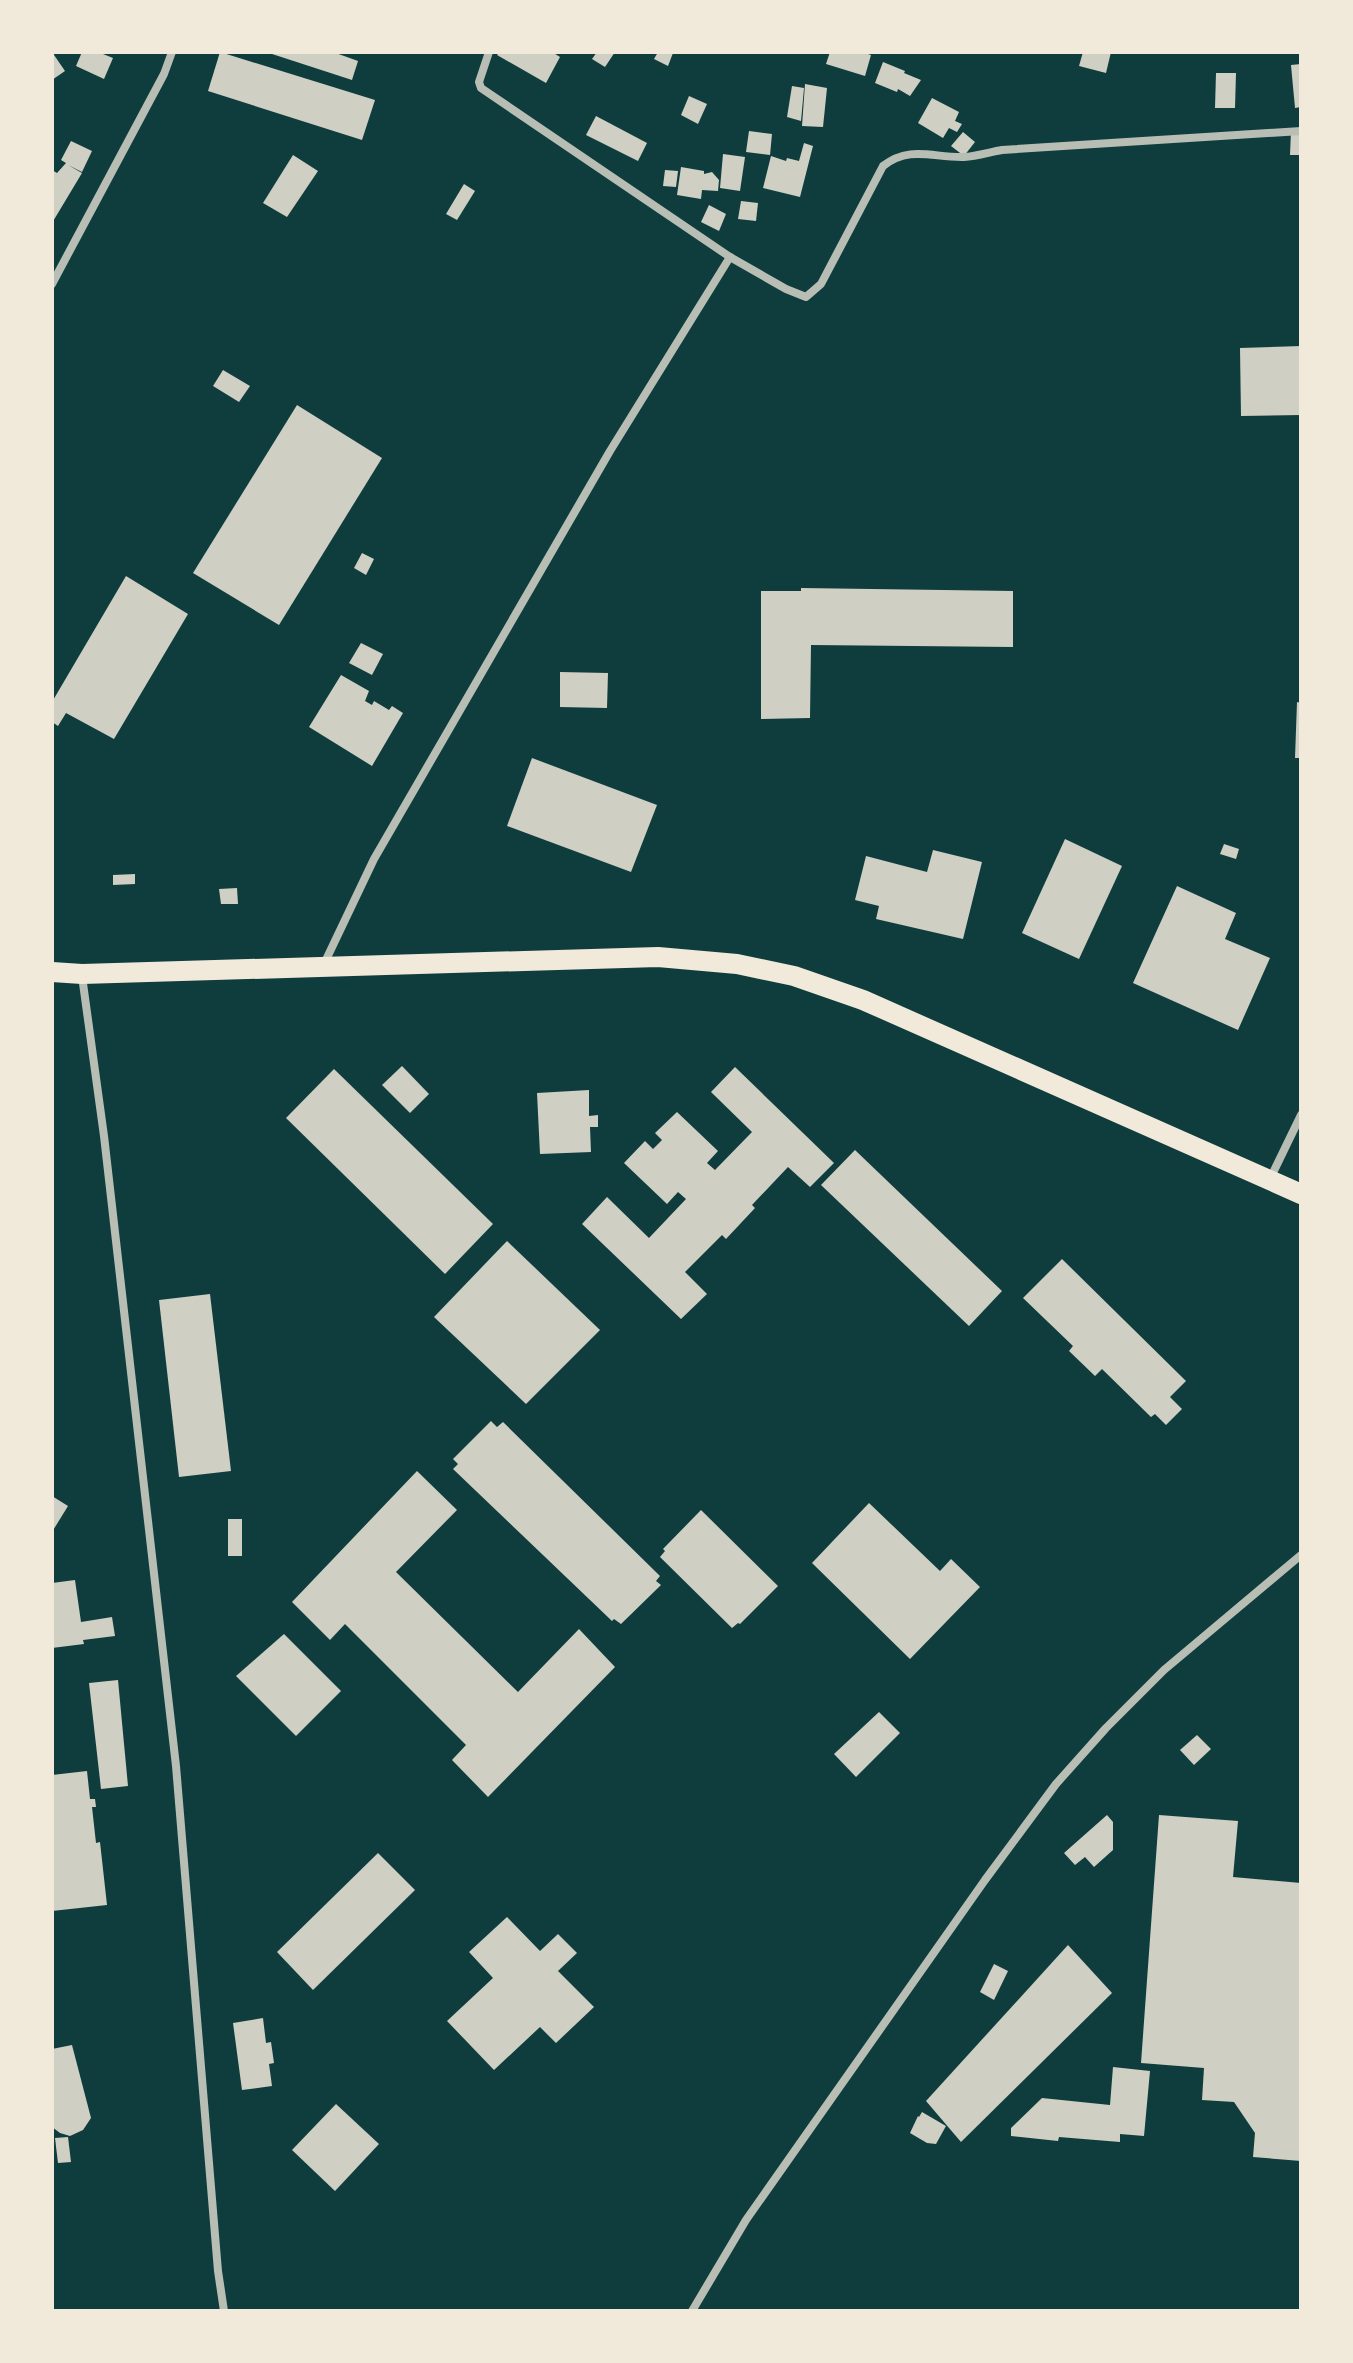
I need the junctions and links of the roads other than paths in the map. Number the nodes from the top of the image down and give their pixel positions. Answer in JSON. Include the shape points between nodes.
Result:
{"nodes":[{"id":1,"x":172,"y":52,"type":"edge"},
{"id":2,"x":489,"y":52,"type":"edge"},
{"id":3,"x":1301,"y":131,"type":"edge"},
{"id":4,"x":730,"y":257,"type":"junction"},
{"id":5,"x":52,"y":284,"type":"edge"},
{"id":6,"x":322,"y":967,"type":"junction"},
{"id":7,"x":52,"y":972,"type":"edge"},
{"id":8,"x":82,"y":974,"type":"junction"},
{"id":9,"x":1301,"y":1115,"type":"edge"},
{"id":10,"x":1270,"y":1179,"type":"junction"},
{"id":11,"x":1301,"y":1194,"type":"edge"},
{"id":12,"x":1301,"y":1555,"type":"edge"},
{"id":13,"x":224,"y":2311,"type":"edge"},
{"id":14,"x":692,"y":2311,"type":"edge"}],
"edges":[{"from":1,"to":5,"type":"street"},
{"from":2,"to":4,"type":"street","via":[[481,88]]},
{"from":3,"to":4,"type":"street","via":[[963,157],[896,156],[883,166],[821,284],[806,297]]},
{"from":4,"to":6,"type":"street","via":[[610,451],[374,859]]},
{"from":6,"to":8,"type":"main road"},
{"from":6,"to":10,"type":"main road","via":[[658,957],[794,976],[863,1000]]},
{"from":7,"to":8,"type":"main road"},
{"from":8,"to":13,"type":"street","via":[[176,1766]]},
{"from":9,"to":10,"type":"street"},
{"from":10,"to":11,"type":"main road"},
{"from":12,"to":14,"type":"street","via":[[1164,1670],[1056,1784],[746,2220]]}]}
